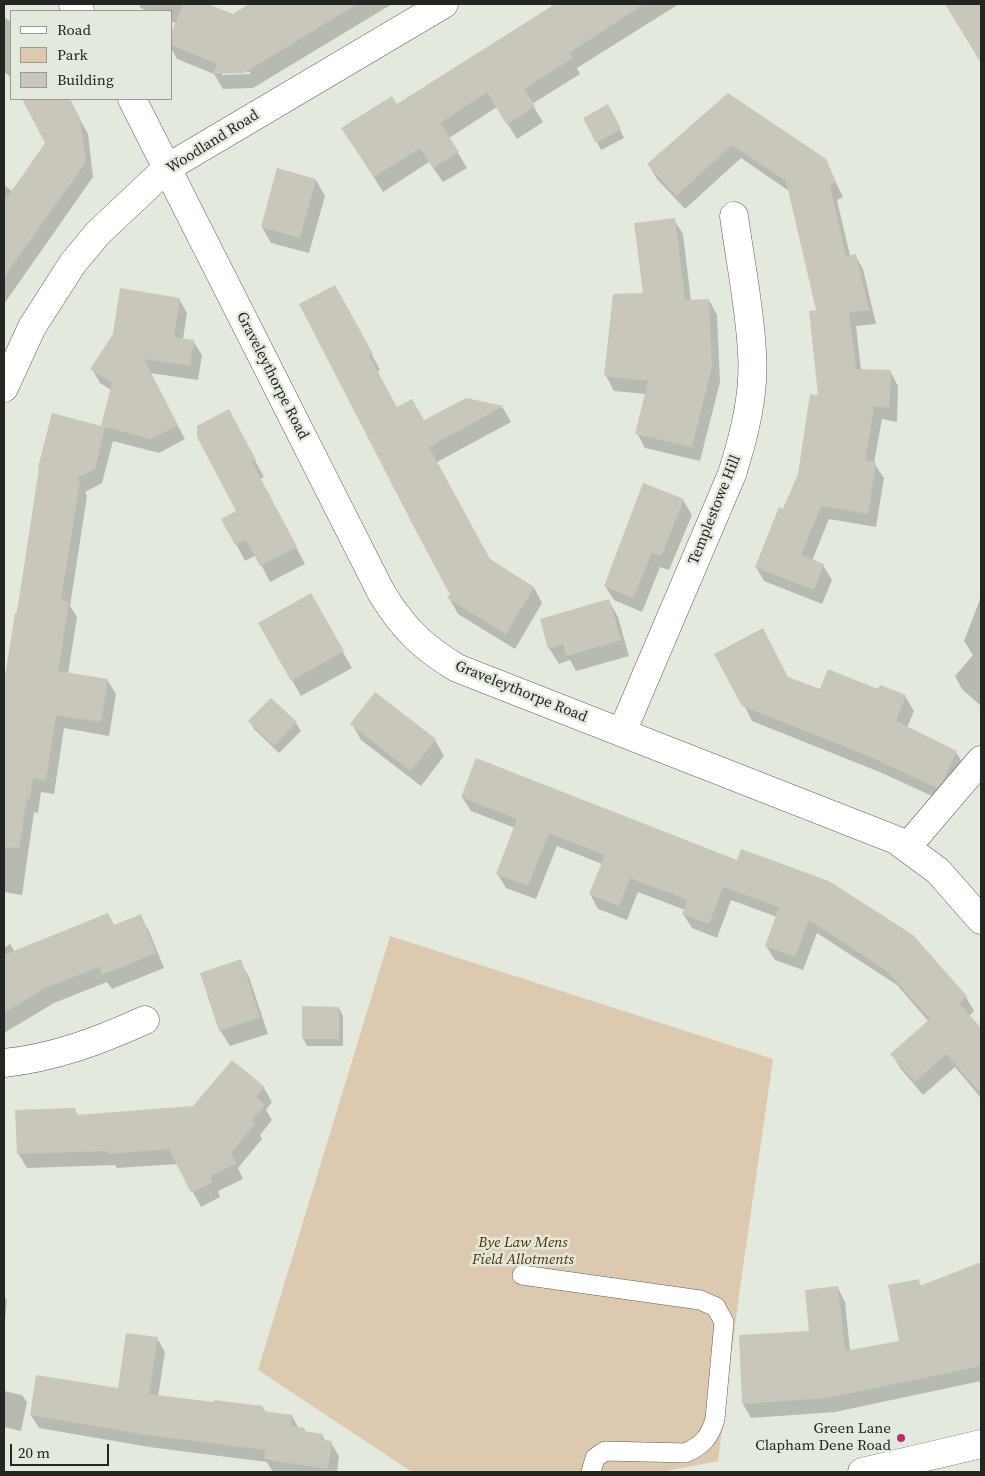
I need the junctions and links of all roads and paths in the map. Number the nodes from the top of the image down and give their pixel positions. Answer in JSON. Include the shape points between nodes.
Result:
{"nodes":[{"id":1,"x":444,"y":4,"type":"edge"},
{"id":2,"x":133,"y":100,"type":"edge"},
{"id":3,"x":167,"y":168,"type":"junction"},
{"id":4,"x":734,"y":216,"type":"dead end"},
{"id":5,"x":4,"y":388,"type":"edge"},
{"id":6,"x":622,"y":732,"type":"junction"},
{"id":7,"x":981,"y":760,"type":"edge"},
{"id":8,"x":906,"y":847,"type":"junction"},
{"id":9,"x":981,"y":920,"type":"edge"},
{"id":10,"x":144,"y":1020,"type":"dead end"},
{"id":11,"x":4,"y":1063,"type":"edge"},
{"id":12,"x":522,"y":1275,"type":"dead end"},
{"id":13,"x":981,"y":1444,"type":"edge"},
{"id":14,"x":592,"y":1472,"type":"edge"},
{"id":15,"x":862,"y":1472,"type":"edge"}],
"edges":[{"from":1,"to":3,"type":"street","name":"Woodland Road"},
{"from":2,"to":3,"type":"street","name":"Graveleythorpe Road"},
{"from":3,"to":5,"type":"street","name":"Woodland Road","via":[[98,233],[73,263],[32,327]]},
{"from":3,"to":6,"type":"street","name":"Graveleythorpe Road","via":[[395,615],[434,654],[457,668]]},
{"from":4,"to":6,"type":"street","name":"Templestowe Hill","via":[[752,354],[748,415],[732,474]]},
{"from":6,"to":8,"type":"street","name":"Graveleythorpe Road","via":[[872,830]]},
{"from":7,"to":8,"type":"street"},
{"from":8,"to":9,"type":"street","name":"Graveleythorpe Road","via":[[938,871]]},
{"from":10,"to":11,"type":"street","via":[[78,1047]]},
{"from":12,"to":14,"type":"lane","via":[[700,1300],[716,1307],[724,1322],[715,1419],[705,1441],[685,1453],[605,1451],[595,1458]]},
{"from":13,"to":15,"type":"street"}]}
